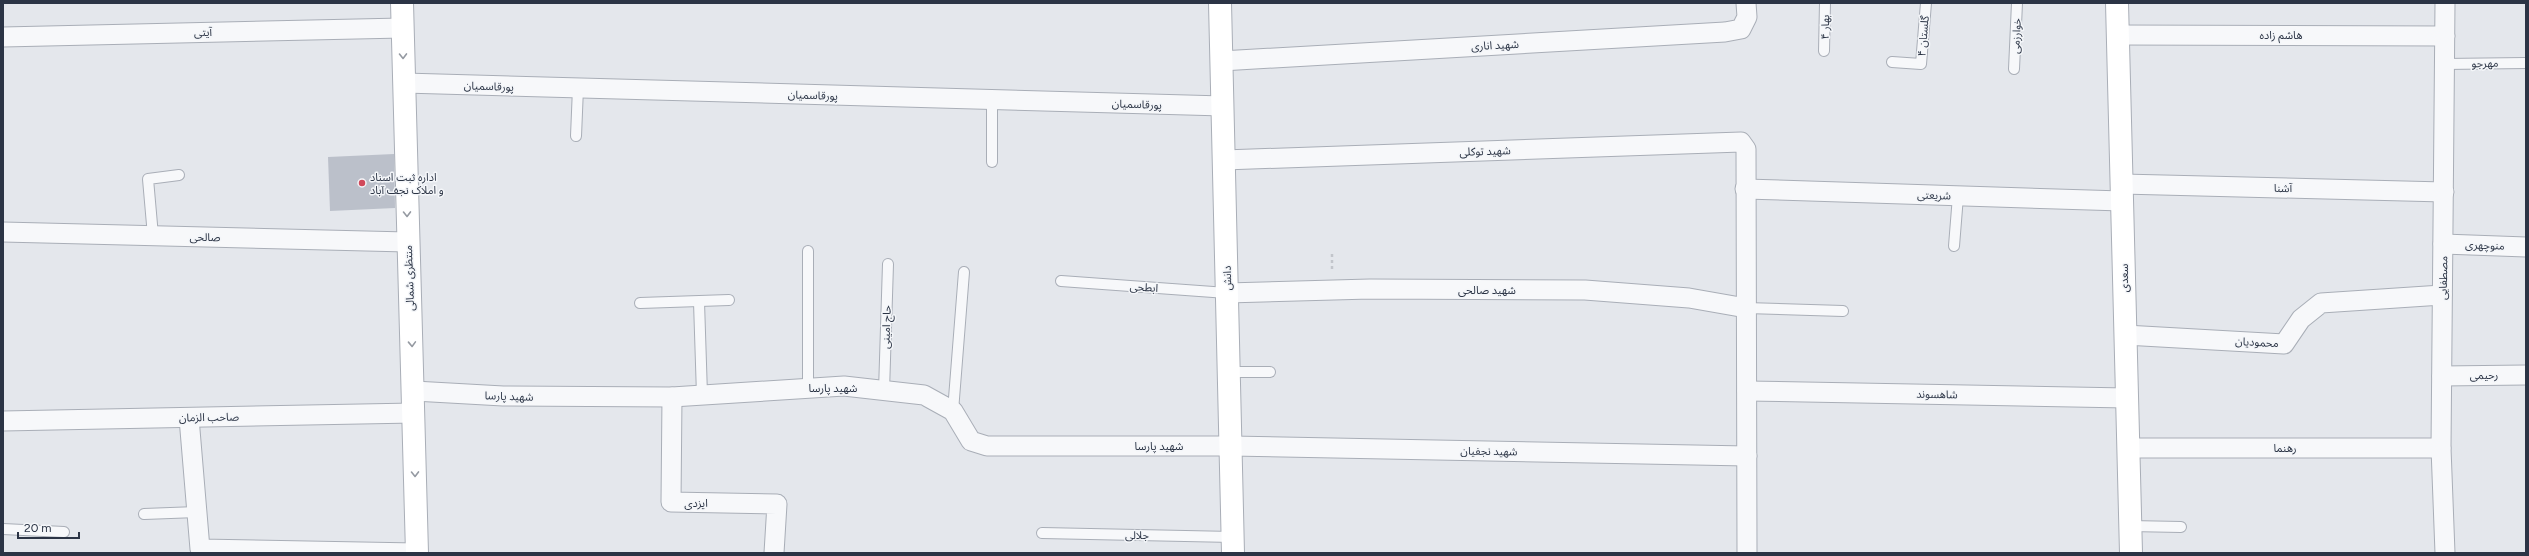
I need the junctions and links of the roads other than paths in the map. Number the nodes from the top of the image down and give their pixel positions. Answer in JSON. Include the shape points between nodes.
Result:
{"nodes":[{"id":1,"x":402,"y":3,"type":"edge"},
{"id":2,"x":1220,"y":3,"type":"edge"},
{"id":3,"x":1746,"y":3,"type":"edge"},
{"id":4,"x":1825,"y":3,"type":"edge"},
{"id":5,"x":1926,"y":3,"type":"edge"},
{"id":6,"x":2017,"y":3,"type":"edge"},
{"id":7,"x":2117,"y":3,"type":"edge"},
{"id":8,"x":2445,"y":3,"type":"edge"},
{"id":9,"x":402,"y":28,"type":"junction"},
{"id":10,"x":2118,"y":35,"type":"junction"},
{"id":11,"x":3,"y":36,"type":"edge"},
{"id":12,"x":2445,"y":36,"type":"junction"},
{"id":13,"x":1824,"y":51,"type":"dead end"},
{"id":14,"x":1221,"y":61,"type":"junction"},
{"id":15,"x":1892,"y":62,"type":"dead end"},
{"id":16,"x":2526,"y":63,"type":"edge"},
{"id":17,"x":2444,"y":64,"type":"junction"},
{"id":18,"x":2014,"y":69,"type":"dead end"},
{"id":19,"x":404,"y":83,"type":"junction"},
{"id":20,"x":578,"y":88,"type":"junction"},
{"id":21,"x":992,"y":100,"type":"junction"},
{"id":22,"x":1222,"y":106,"type":"junction"},
{"id":23,"x":576,"y":136,"type":"dead end"},
{"id":24,"x":1224,"y":160,"type":"junction"},
{"id":25,"x":992,"y":162,"type":"dead end"},
{"id":26,"x":179,"y":175,"type":"dead end"},
{"id":27,"x":1745,"y":189,"type":"junction"},
{"id":28,"x":2122,"y":192,"type":"junction"},
{"id":29,"x":2444,"y":192,"type":"junction"},
{"id":30,"x":1958,"y":196,"type":"junction"},
{"id":31,"x":3,"y":232,"type":"edge"},
{"id":32,"x":153,"y":236,"type":"junction"},
{"id":33,"x":407,"y":242,"type":"junction"},
{"id":34,"x":2443,"y":244,"type":"junction"},
{"id":35,"x":1954,"y":246,"type":"dead end"},
{"id":36,"x":2526,"y":247,"type":"edge"},
{"id":37,"x":808,"y":251,"type":"dead end"},
{"id":38,"x":888,"y":264,"type":"dead end"},
{"id":39,"x":964,"y":272,"type":"dead end"},
{"id":40,"x":1061,"y":281,"type":"dead end"},
{"id":41,"x":1227,"y":292,"type":"junction"},
{"id":42,"x":2442,"y":295,"type":"junction"},
{"id":43,"x":729,"y":300,"type":"dead end"},
{"id":44,"x":699,"y":302,"type":"junction"},
{"id":45,"x":640,"y":303,"type":"dead end"},
{"id":46,"x":1746,"y":308,"type":"junction"},
{"id":47,"x":1843,"y":311,"type":"dead end"},
{"id":48,"x":2125,"y":336,"type":"junction"},
{"id":49,"x":1229,"y":372,"type":"junction"},
{"id":50,"x":1270,"y":372,"type":"dead end"},
{"id":51,"x":2526,"y":375,"type":"edge"},
{"id":52,"x":2442,"y":376,"type":"junction"},
{"id":53,"x":808,"y":388,"type":"junction"},
{"id":54,"x":884,"y":390,"type":"junction"},
{"id":55,"x":414,"y":391,"type":"junction"},
{"id":56,"x":1747,"y":391,"type":"junction"},
{"id":57,"x":702,"y":395,"type":"junction"},
{"id":58,"x":672,"y":397,"type":"junction"},
{"id":59,"x":2127,"y":398,"type":"junction"},
{"id":60,"x":953,"y":411,"type":"junction"},
{"id":61,"x":414,"y":413,"type":"junction"},
{"id":62,"x":189,"y":418,"type":"junction"},
{"id":63,"x":3,"y":421,"type":"edge"},
{"id":64,"x":1231,"y":446,"type":"junction"},
{"id":65,"x":2128,"y":448,"type":"junction"},
{"id":66,"x":2441,"y":448,"type":"junction"},
{"id":67,"x":1747,"y":456,"type":"junction"},
{"id":68,"x":197,"y":512,"type":"junction"},
{"id":69,"x":144,"y":514,"type":"dead end"},
{"id":70,"x":2130,"y":526,"type":"junction"},
{"id":71,"x":2181,"y":527,"type":"dead end"},
{"id":72,"x":3,"y":529,"type":"edge"},
{"id":73,"x":64,"y":532,"type":"dead end"},
{"id":74,"x":1042,"y":533,"type":"dead end"},
{"id":75,"x":1233,"y":545,"type":"edge"},
{"id":76,"x":417,"y":553,"type":"edge"},
{"id":77,"x":774,"y":553,"type":"edge"},
{"id":78,"x":1747,"y":553,"type":"edge"},
{"id":79,"x":2131,"y":553,"type":"edge"},
{"id":80,"x":2444,"y":553,"type":"edge"}],
"edges":[{"from":1,"to":9,"type":"street","name":"منتظری شمالی"},
{"from":2,"to":14,"type":"street","name":"دانش"},
{"from":3,"to":14,"type":"street","name":"شهید اناری","via":[[1747,17],[1741,29],[1725,32]]},
{"from":4,"to":13,"type":"lane","name":"بهار ۴"},
{"from":5,"to":15,"type":"lane","name":"گلستان ۴","via":[[1921,64]]},
{"from":6,"to":18,"type":"lane","name":"خوارزمی"},
{"from":7,"to":10,"type":"street","name":"سعدی"},
{"from":8,"to":12,"type":"street","name":"مصطفایی"},
{"from":9,"to":11,"type":"street","name":"آیتی"},
{"from":9,"to":19,"type":"street","name":"منتظری شمالی","one_way":true},
{"from":10,"to":12,"type":"street","name":"هاشم زاده"},
{"from":10,"to":28,"type":"street","name":"سعدی"},
{"from":12,"to":17,"type":"street","name":"مصطفایی"},
{"from":14,"to":22,"type":"street","name":"دانش"},
{"from":16,"to":17,"type":"lane","name":"مهرجو"},
{"from":17,"to":29,"type":"street","name":"مصطفایی"},
{"from":19,"to":20,"type":"street","name":"پورقاسمیان"},
{"from":19,"to":33,"type":"street","name":"منتظری شمالی","one_way":true},
{"from":20,"to":21,"type":"street","name":"پورقاسمیان"},
{"from":20,"to":23,"type":"lane"},
{"from":21,"to":22,"type":"street","name":"پورقاسمیان"},
{"from":21,"to":25,"type":"lane"},
{"from":22,"to":24,"type":"street","name":"دانش"},
{"from":24,"to":27,"type":"street","name":"شهید توکلی","via":[[1742,142],[1745,144]]},
{"from":24,"to":41,"type":"street","name":"دانش"},
{"from":26,"to":32,"type":"lane","via":[[148,179]]},
{"from":27,"to":30,"type":"street","name":"شریعتی"},
{"from":27,"to":46,"type":"street"},
{"from":28,"to":29,"type":"street","name":"آشنا"},
{"from":28,"to":30,"type":"street","name":"شریعتی"},
{"from":28,"to":48,"type":"street","name":"سعدی"},
{"from":29,"to":34,"type":"street","name":"مصطفایی"},
{"from":30,"to":35,"type":"lane"},
{"from":31,"to":32,"type":"street","name":"صالحی"},
{"from":32,"to":33,"type":"street","name":"صالحی"},
{"from":33,"to":55,"type":"street","name":"منتظری شمالی","one_way":true},
{"from":34,"to":36,"type":"street","name":"منوچهری"},
{"from":34,"to":42,"type":"street","name":"مصطفایی"},
{"from":37,"to":53,"type":"lane"},
{"from":38,"to":54,"type":"lane","name":"حاج امینی"},
{"from":39,"to":60,"type":"lane"},
{"from":40,"to":41,"type":"lane","name":"ابطحی"},
{"from":41,"to":46,"type":"street","name":"شهید صالحی","via":[[1370,289],[1585,290],[1689,298]]},
{"from":41,"to":49,"type":"street","name":"دانش"},
{"from":42,"to":48,"type":"street","name":"محمودیان","via":[[2321,303],[2301,319],[2284,344]]},
{"from":42,"to":52,"type":"street","name":"مصطفایی"},
{"from":43,"to":44,"type":"lane"},
{"from":44,"to":45,"type":"lane"},
{"from":44,"to":57,"type":"lane"},
{"from":46,"to":47,"type":"lane"},
{"from":46,"to":56,"type":"street"},
{"from":48,"to":59,"type":"street","name":"سعدی"},
{"from":49,"to":50,"type":"lane"},
{"from":49,"to":64,"type":"street","name":"دانش"},
{"from":51,"to":52,"type":"street","name":"رحیمی"},
{"from":52,"to":66,"type":"street","name":"مصطفایی"},
{"from":53,"to":54,"type":"street","name":"شهید پارسا","via":[[844,386]]},
{"from":53,"to":57,"type":"street","name":"شهید پارسا"},
{"from":54,"to":60,"type":"street","name":"شهید پارسا","via":[[924,395]]},
{"from":55,"to":58,"type":"street","name":"شهید پارسا","via":[[503,396]]},
{"from":55,"to":61,"type":"street","name":"منتظری شمالی"},
{"from":56,"to":59,"type":"street","name":"شاهسوند"},
{"from":56,"to":67,"type":"street"},
{"from":57,"to":58,"type":"street","name":"شهید پارسا"},
{"from":58,"to":77,"type":"street","name":"ایزدی","via":[[671,502],[777,504]]},
{"from":59,"to":65,"type":"street","name":"سعدی"},
{"from":60,"to":64,"type":"street","name":"شهید پارسا","via":[[971,440],[987,446]]},
{"from":61,"to":62,"type":"street","name":"صاحب الزمان"},
{"from":61,"to":76,"type":"street","name":"منتظری شمالی","one_way":true},
{"from":62,"to":63,"type":"street","name":"صاحب الزمان"},
{"from":62,"to":68,"type":"street"},
{"from":64,"to":67,"type":"street","name":"شهید نجفیان"},
{"from":64,"to":75,"type":"street","name":"دانش"},
{"from":65,"to":66,"type":"street","name":"رهنما"},
{"from":65,"to":70,"type":"street","name":"سعدی"},
{"from":66,"to":80,"type":"street","name":"مصطفایی"},
{"from":67,"to":78,"type":"street"},
{"from":68,"to":69,"type":"lane"},
{"from":68,"to":76,"type":"street","via":[[200,549]]},
{"from":70,"to":71,"type":"lane"},
{"from":70,"to":79,"type":"street","name":"سعدی"},
{"from":72,"to":73,"type":"lane"},
{"from":74,"to":75,"type":"lane","name":"جلالی"}]}
